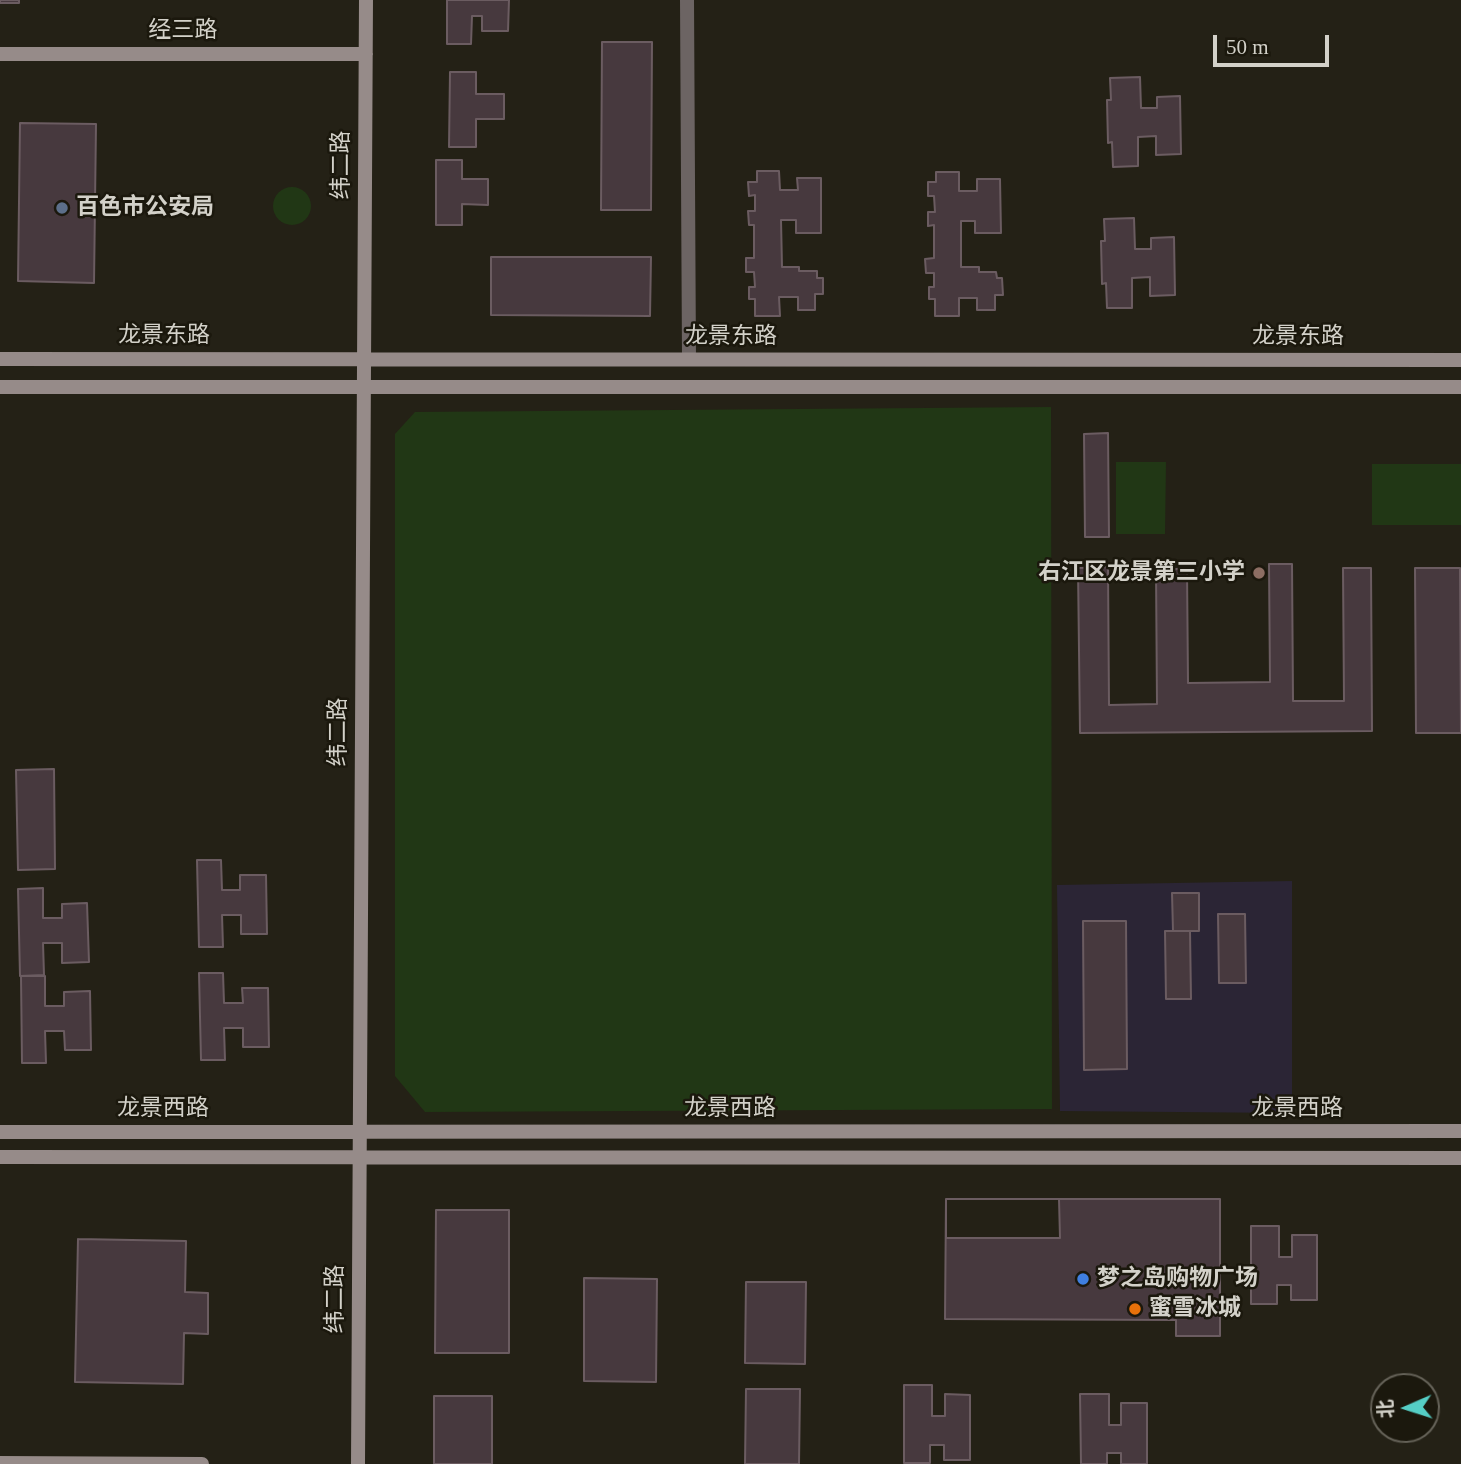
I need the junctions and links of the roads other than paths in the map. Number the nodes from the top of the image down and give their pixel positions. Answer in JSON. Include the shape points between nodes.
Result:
{"nodes":[{"id":1,"x":366,"y":0,"type":"edge"},
{"id":2,"x":687,"y":0,"type":"edge"},
{"id":3,"x":0,"y":54,"type":"edge"},
{"id":4,"x":366,"y":54,"type":"junction"},
{"id":5,"x":0,"y":359,"type":"edge"},
{"id":6,"x":364,"y":359,"type":"junction"},
{"id":7,"x":689,"y":359,"type":"junction"},
{"id":8,"x":1461,"y":359,"type":"edge"},
{"id":9,"x":0,"y":387,"type":"edge"},
{"id":10,"x":364,"y":387,"type":"junction"},
{"id":11,"x":1461,"y":387,"type":"edge"},
{"id":12,"x":1461,"y":1131,"type":"edge"},
{"id":13,"x":0,"y":1132,"type":"edge"},
{"id":14,"x":360,"y":1132,"type":"junction"},
{"id":15,"x":0,"y":1157,"type":"edge"},
{"id":16,"x":359,"y":1157,"type":"junction"},
{"id":17,"x":1461,"y":1158,"type":"edge"},
{"id":18,"x":0,"y":1463,"type":"edge"},
{"id":19,"x":202,"y":1464,"type":"edge"},
{"id":20,"x":358,"y":1464,"type":"edge"}],
"edges":[{"from":1,"to":4,"type":"main road","name":"纬二路"},
{"from":2,"to":7,"type":"street"},
{"from":3,"to":4,"type":"main road","name":"经三路"},
{"from":4,"to":6,"type":"main road","name":"纬二路"},
{"from":5,"to":6,"type":"main road","name":"龙景东路"},
{"from":6,"to":7,"type":"main road","name":"龙景东路"},
{"from":6,"to":10,"type":"main road","name":"纬二路"},
{"from":7,"to":8,"type":"main road","name":"龙景东路"},
{"from":9,"to":10,"type":"main road"},
{"from":10,"to":11,"type":"main road"},
{"from":10,"to":14,"type":"main road","name":"纬二路"},
{"from":12,"to":14,"type":"main road","name":"龙景西路"},
{"from":13,"to":14,"type":"main road","name":"龙景西路"},
{"from":14,"to":16,"type":"main road","name":"纬二路"},
{"from":15,"to":16,"type":"main road"},
{"from":16,"to":17,"type":"main road"},
{"from":16,"to":20,"type":"main road","name":"纬二路"},
{"from":18,"to":19,"type":"main road"}]}
